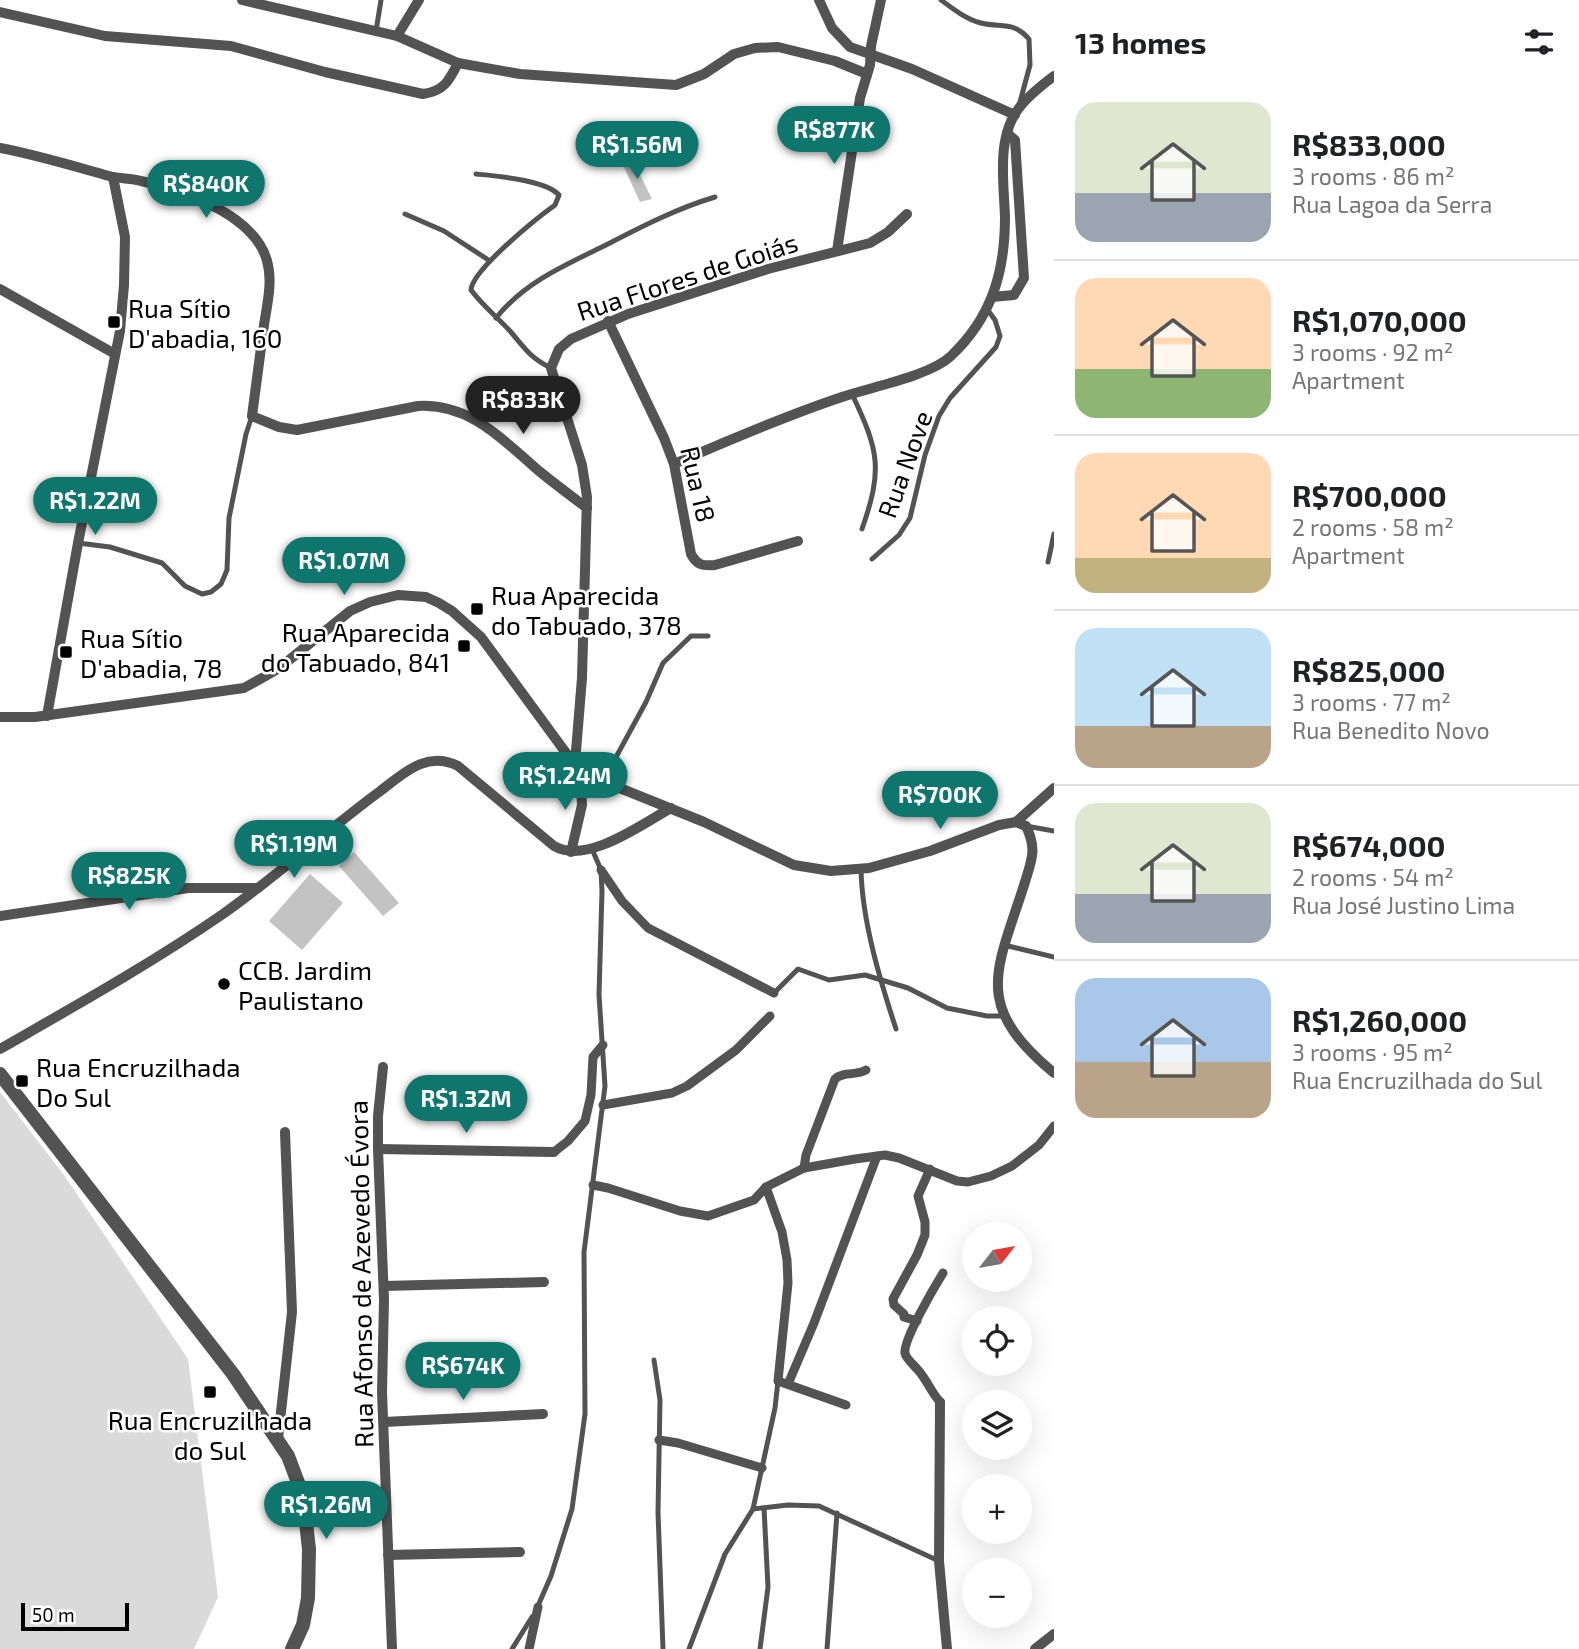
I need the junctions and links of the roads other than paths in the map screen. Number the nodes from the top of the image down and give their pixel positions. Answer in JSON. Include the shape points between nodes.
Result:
{"nodes":[{"id":1,"x":242,"y":0,"type":"edge"},
{"id":2,"x":381,"y":0,"type":"edge"},
{"id":3,"x":419,"y":0,"type":"edge"},
{"id":4,"x":818,"y":0,"type":"edge"},
{"id":5,"x":881,"y":0,"type":"edge"},
{"id":6,"x":941,"y":0,"type":"edge"},
{"id":7,"x":0,"y":12,"type":"edge"},
{"id":8,"x":376,"y":31,"type":"junction"},
{"id":9,"x":397,"y":36,"type":"junction"},
{"id":10,"x":870,"y":56,"type":"junction"},
{"id":11,"x":458,"y":63,"type":"junction"},
{"id":12,"x":867,"y":74,"type":"junction"},
{"id":13,"x":1054,"y":76,"type":"edge"},
{"id":14,"x":1016,"y":112,"type":"junction"},
{"id":15,"x":1008,"y":134,"type":"junction"},
{"id":16,"x":0,"y":148,"type":"edge"},
{"id":17,"x":476,"y":174,"type":"dead end"},
{"id":18,"x":113,"y":177,"type":"junction"},
{"id":19,"x":715,"y":197,"type":"dead end"},
{"id":20,"x":405,"y":214,"type":"dead end"},
{"id":21,"x":907,"y":214,"type":"dead end"},
{"id":22,"x":837,"y":251,"type":"junction"},
{"id":23,"x":490,"y":261,"type":"junction"},
{"id":24,"x":0,"y":289,"type":"edge"},
{"id":25,"x":992,"y":297,"type":"junction"},
{"id":26,"x":987,"y":309,"type":"junction"},
{"id":27,"x":496,"y":318,"type":"junction"},
{"id":28,"x":608,"y":321,"type":"junction"},
{"id":29,"x":115,"y":354,"type":"junction"},
{"id":30,"x":551,"y":368,"type":"junction"},
{"id":31,"x":852,"y":394,"type":"junction"},
{"id":32,"x":253,"y":416,"type":"junction"},
{"id":33,"x":674,"y":464,"type":"junction"},
{"id":34,"x":587,"y":508,"type":"junction"},
{"id":35,"x":862,"y":529,"type":"dead end"},
{"id":36,"x":1054,"y":534,"type":"edge"},
{"id":37,"x":799,"y":541,"type":"dead end"},
{"id":38,"x":78,"y":543,"type":"junction"},
{"id":39,"x":872,"y":559,"type":"dead end"},
{"id":40,"x":1048,"y":562,"type":"dead end"},
{"id":41,"x":708,"y":636,"type":"dead end"},
{"id":42,"x":47,"y":716,"type":"junction"},
{"id":43,"x":0,"y":717,"type":"edge"},
{"id":44,"x":578,"y":767,"type":"junction"},
{"id":45,"x":603,"y":781,"type":"junction"},
{"id":46,"x":1054,"y":788,"type":"edge"},
{"id":47,"x":671,"y":808,"type":"junction"},
{"id":48,"x":1021,"y":824,"type":"junction"},
{"id":49,"x":1054,"y":831,"type":"edge"},
{"id":50,"x":592,"y":849,"type":"junction"},
{"id":51,"x":571,"y":852,"type":"junction"},
{"id":52,"x":861,"y":869,"type":"junction"},
{"id":53,"x":601,"y":870,"type":"junction"},
{"id":54,"x":258,"y":888,"type":"junction"},
{"id":55,"x":0,"y":916,"type":"edge"},
{"id":56,"x":1004,"y":945,"type":"junction"},
{"id":57,"x":1054,"y":957,"type":"edge"},
{"id":58,"x":881,"y":980,"type":"junction"},
{"id":59,"x":774,"y":993,"type":"joint"},
{"id":60,"x":770,"y":1016,"type":"dead end"},
{"id":61,"x":1004,"y":1016,"type":"junction"},
{"id":62,"x":896,"y":1029,"type":"dead end"},
{"id":63,"x":603,"y":1045,"type":"junction"},
{"id":64,"x":0,"y":1049,"type":"edge"},
{"id":65,"x":383,"y":1067,"type":"dead end"},
{"id":66,"x":866,"y":1070,"type":"dead end"},
{"id":67,"x":1054,"y":1073,"type":"edge"},
{"id":68,"x":0,"y":1074,"type":"edge"},
{"id":69,"x":603,"y":1105,"type":"junction"},
{"id":70,"x":1054,"y":1126,"type":"edge"},
{"id":71,"x":285,"y":1132,"type":"dead end"},
{"id":72,"x":378,"y":1149,"type":"junction"},
{"id":73,"x":554,"y":1152,"type":"joint"},
{"id":74,"x":877,"y":1156,"type":"junction"},
{"id":75,"x":804,"y":1168,"type":"junction"},
{"id":76,"x":930,"y":1169,"type":"junction"},
{"id":77,"x":593,"y":1185,"type":"junction"},
{"id":78,"x":766,"y":1187,"type":"junction"},
{"id":79,"x":943,"y":1273,"type":"dead end"},
{"id":80,"x":544,"y":1282,"type":"dead end"},
{"id":81,"x":384,"y":1286,"type":"junction"},
{"id":82,"x":917,"y":1321,"type":"junction"},
{"id":83,"x":654,"y":1360,"type":"dead end"},
{"id":84,"x":778,"y":1381,"type":"junction"},
{"id":85,"x":789,"y":1384,"type":"junction"},
{"id":86,"x":940,"y":1402,"type":"joint"},
{"id":87,"x":846,"y":1405,"type":"dead end"},
{"id":88,"x":543,"y":1414,"type":"dead end"},
{"id":89,"x":384,"y":1422,"type":"junction"},
{"id":90,"x":278,"y":1439,"type":"junction"},
{"id":91,"x":659,"y":1440,"type":"junction"},
{"id":92,"x":762,"y":1468,"type":"junction"},
{"id":93,"x":764,"y":1508,"type":"junction"},
{"id":94,"x":753,"y":1509,"type":"junction"},
{"id":95,"x":837,"y":1513,"type":"junction"},
{"id":96,"x":520,"y":1552,"type":"dead end"},
{"id":97,"x":388,"y":1555,"type":"junction"},
{"id":98,"x":939,"y":1561,"type":"junction"},
{"id":99,"x":538,"y":1606,"type":"junction"},
{"id":100,"x":1054,"y":1633,"type":"edge"},
{"id":101,"x":292,"y":1649,"type":"edge"},
{"id":102,"x":392,"y":1649,"type":"edge"},
{"id":103,"x":512,"y":1649,"type":"edge"},
{"id":104,"x":529,"y":1649,"type":"edge"},
{"id":105,"x":663,"y":1649,"type":"edge"},
{"id":106,"x":689,"y":1649,"type":"edge"},
{"id":107,"x":760,"y":1649,"type":"edge"},
{"id":108,"x":827,"y":1649,"type":"edge"},
{"id":109,"x":947,"y":1649,"type":"edge"},
{"id":110,"x":1035,"y":1649,"type":"edge"}],
"edges":[{"from":1,"to":8,"type":"street"},
{"from":2,"to":8,"type":"lane"},
{"from":3,"to":9,"type":"street"},
{"from":4,"to":10,"type":"street","via":[[841,38]]},
{"from":5,"to":10,"type":"street"},
{"from":6,"to":14,"type":"lane","via":[[968,18],[1017,28],[1029,39],[1030,65]]},
{"from":7,"to":11,"type":"street","via":[[105,36],[231,46],[423,94],[439,92]]},
{"from":8,"to":9,"type":"street"},
{"from":9,"to":11,"type":"street"},
{"from":10,"to":12,"type":"street"},
{"from":10,"to":14,"type":"street"},
{"from":11,"to":12,"type":"street","via":[[520,74],[676,85],[734,54],[778,47]]},
{"from":12,"to":22,"type":"street"},
{"from":13,"to":14,"type":"street"},
{"from":14,"to":15,"type":"street"},
{"from":15,"to":25,"type":"street","via":[[1002,164],[1002,264]]},
{"from":15,"to":25,"type":"street","via":[[1015,140],[1024,278],[1014,295]]},
{"from":16,"to":18,"type":"street"},
{"from":17,"to":23,"type":"lane","via":[[532,184],[559,195],[555,205]]},
{"from":18,"to":29,"type":"street","via":[[125,236]]},
{"from":18,"to":32,"type":"street","via":[[200,199],[226,212],[259,244],[267,261],[269,290]]},
{"from":19,"to":27,"type":"lane","via":[[663,216],[562,266],[514,297]]},
{"from":20,"to":23,"type":"lane","via":[[444,231]]},
{"from":21,"to":22,"type":"street","name":"Rua Flores de Goiás","via":[[870,243]]},
{"from":22,"to":28,"type":"street","name":"Rua Flores de Goiás"},
{"from":23,"to":27,"type":"lane","via":[[472,282],[471,290]]},
{"from":24,"to":29,"type":"street"},
{"from":25,"to":26,"type":"street"},
{"from":26,"to":31,"type":"street","via":[[950,358]]},
{"from":26,"to":39,"type":"lane","name":"Rua Nove","via":[[1000,336],[996,347],[939,416],[910,518]]},
{"from":27,"to":30,"type":"lane","via":[[530,355]]},
{"from":28,"to":30,"type":"street","name":"Rua Flores de Goiás","via":[[571,339],[559,349]]},
{"from":28,"to":33,"type":"street","name":"Rua 18"},
{"from":29,"to":38,"type":"street"},
{"from":30,"to":34,"type":"street","via":[[585,476]]},
{"from":31,"to":33,"type":"street","via":[[761,426]]},
{"from":31,"to":35,"type":"lane","via":[[876,460],[874,493]]},
{"from":32,"to":34,"type":"street","via":[[279,427],[308,429],[438,406],[490,428]]},
{"from":32,"to":38,"type":"lane","via":[[229,518],[227,570],[211,592],[192,590],[162,563],[110,547]]},
{"from":33,"to":37,"type":"street","name":"Rua 18","via":[[691,554],[698,564],[715,565]]},
{"from":34,"to":44,"type":"street"},
{"from":36,"to":40,"type":"lane"},
{"from":38,"to":42,"type":"street"},
{"from":41,"to":45,"type":"lane","via":[[691,636],[663,663]]},
{"from":42,"to":43,"type":"street"},
{"from":42,"to":44,"type":"street","via":[[244,688],[278,669],[350,611],[382,598],[413,595],[439,603],[481,637]]},
{"from":44,"to":45,"type":"street"},
{"from":44,"to":51,"type":"street","via":[[582,806]]},
{"from":45,"to":47,"type":"street"},
{"from":46,"to":48,"type":"street"},
{"from":47,"to":50,"type":"street"},
{"from":47,"to":52,"type":"street","via":[[794,865],[831,872]]},
{"from":48,"to":49,"type":"lane"},
{"from":48,"to":52,"type":"street","via":[[999,825],[930,851]]},
{"from":48,"to":56,"type":"street","via":[[1034,847]]},
{"from":50,"to":51,"type":"street"},
{"from":50,"to":53,"type":"lane"},
{"from":51,"to":54,"type":"street","via":[[554,846],[458,765],[430,760],[411,768]]},
{"from":52,"to":58,"type":"lane"},
{"from":53,"to":59,"type":"street","via":[[648,928]]},
{"from":53,"to":63,"type":"lane"},
{"from":54,"to":55,"type":"street","via":[[188,888]]},
{"from":54,"to":64,"type":"street"},
{"from":56,"to":57,"type":"lane"},
{"from":56,"to":61,"type":"street","via":[[997,979]]},
{"from":58,"to":59,"type":"lane","via":[[865,975],[829,980],[798,970]]},
{"from":58,"to":61,"type":"lane","via":[[947,1008]]},
{"from":58,"to":62,"type":"lane"},
{"from":60,"to":69,"type":"street","via":[[687,1086],[673,1093]]},
{"from":61,"to":67,"type":"street","via":[[1026,1047]]},
{"from":63,"to":69,"type":"lane"},
{"from":63,"to":73,"type":"street","via":[[593,1057],[585,1121]]},
{"from":65,"to":72,"type":"street","name":"Rua Afonso de Azevedo Évora"},
{"from":66,"to":75,"type":"street","via":[[835,1079]]},
{"from":68,"to":90,"type":"street","via":[[195,1324]]},
{"from":69,"to":77,"type":"lane"},
{"from":70,"to":76,"type":"street","via":[[1039,1145],[991,1176],[957,1181]]},
{"from":71,"to":90,"type":"street","via":[[292,1312]]},
{"from":72,"to":73,"type":"street"},
{"from":72,"to":81,"type":"street","name":"Rua Afonso de Azevedo Évora"},
{"from":74,"to":75,"type":"street"},
{"from":74,"to":76,"type":"street"},
{"from":74,"to":85,"type":"street"},
{"from":75,"to":78,"type":"street"},
{"from":76,"to":82,"type":"street","via":[[918,1196],[925,1235],[893,1299],[904,1317]]},
{"from":77,"to":78,"type":"street","via":[[701,1216],[747,1203]]},
{"from":77,"to":99,"type":"lane","via":[[584,1252],[581,1450],[567,1527]]},
{"from":78,"to":84,"type":"street","via":[[788,1260]]},
{"from":79,"to":82,"type":"street"},
{"from":80,"to":81,"type":"street"},
{"from":81,"to":89,"type":"street","name":"Rua Afonso de Azevedo Évora"},
{"from":82,"to":86,"type":"street","via":[[905,1355]]},
{"from":83,"to":91,"type":"lane"},
{"from":84,"to":85,"type":"street"},
{"from":84,"to":92,"type":"lane"},
{"from":85,"to":87,"type":"street"},
{"from":86,"to":98,"type":"street"},
{"from":88,"to":89,"type":"street"},
{"from":89,"to":97,"type":"street","name":"Rua Afonso de Azevedo Évora"},
{"from":90,"to":101,"type":"street","via":[[299,1482],[308,1530],[308,1598]]},
{"from":91,"to":92,"type":"street"},
{"from":91,"to":105,"type":"lane"},
{"from":92,"to":94,"type":"lane"},
{"from":93,"to":94,"type":"lane"},
{"from":93,"to":95,"type":"lane","via":[[808,1504]]},
{"from":93,"to":107,"type":"lane","via":[[768,1587]]},
{"from":94,"to":106,"type":"lane","via":[[725,1555]]},
{"from":95,"to":98,"type":"lane"},
{"from":95,"to":108,"type":"lane"},
{"from":96,"to":97,"type":"street"},
{"from":97,"to":102,"type":"street","name":"Rua Afonso de Azevedo Évora"},
{"from":98,"to":109,"type":"street"},
{"from":99,"to":103,"type":"lane"},
{"from":99,"to":104,"type":"street"},
{"from":100,"to":110,"type":"street"}]}
